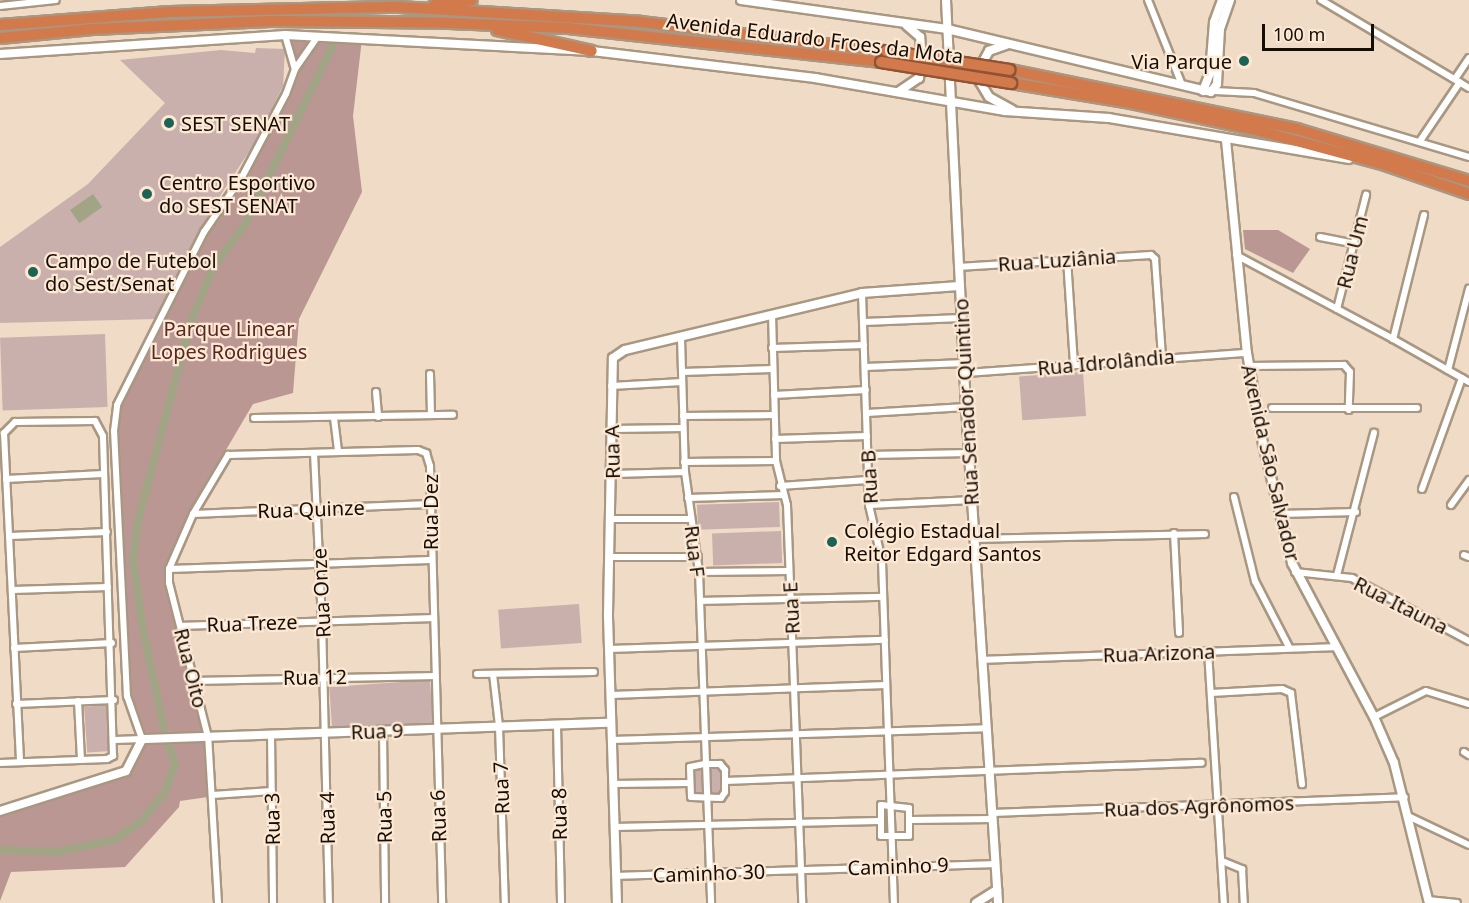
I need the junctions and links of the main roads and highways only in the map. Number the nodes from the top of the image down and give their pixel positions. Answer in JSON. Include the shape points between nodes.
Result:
{"nodes":[{"id":1,"x":472,"y":0,"type":"edge"},
{"id":2,"x":399,"y":8,"type":"junction"},
{"id":3,"x":449,"y":23,"type":"junction"},
{"id":4,"x":0,"y":25,"type":"edge"},
{"id":5,"x":0,"y":38,"type":"edge"},
{"id":6,"x":592,"y":51,"type":"road end"},
{"id":7,"x":1469,"y":181,"type":"edge"},
{"id":8,"x":1469,"y":194,"type":"edge"}],
"edges":[{"from":1,"to":2,"type":"highway"},
{"from":2,"to":4,"type":"highway","name":"Avenida Eduardo Froes da Mota","via":[[170,12]]},
{"from":2,"to":7,"type":"highway","name":"Avenida Eduardo Froes da Mota","bridge":true,"via":[[642,22],[1010,70],[1297,129]]},
{"from":3,"to":5,"type":"highway","name":"Avenida Eduardo Froes da Mota","via":[[271,21],[93,29]]},
{"from":3,"to":6,"type":"highway"},
{"from":3,"to":8,"type":"highway","name":"Avenida Eduardo Froes da Mota","bridge":true,"via":[[568,28],[881,62],[1011,83],[1241,127],[1385,165]]}]}
